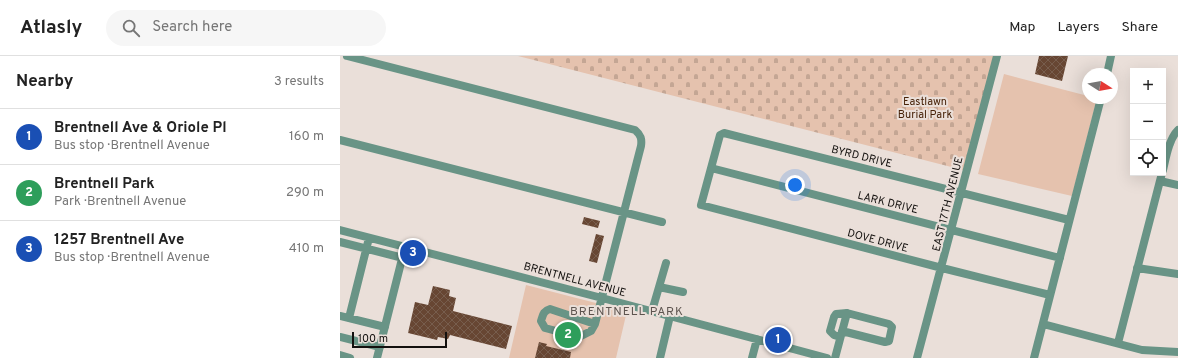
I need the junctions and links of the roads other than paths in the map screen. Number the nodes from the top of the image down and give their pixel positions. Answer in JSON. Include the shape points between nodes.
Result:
{"nodes":[{"id":1,"x":346,"y":56,"type":"edge"},
{"id":2,"x":997,"y":56,"type":"edge"},
{"id":3,"x":1111,"y":56,"type":"edge"},
{"id":4,"x":1108,"y":68,"type":"edge"},
{"id":5,"x":1098,"y":104,"type":"edge"},
{"id":6,"x":1178,"y":130,"type":"edge"},
{"id":7,"x":340,"y":140,"type":"edge"},
{"id":8,"x":1166,"y":156,"type":"edge"},
{"id":9,"x":711,"y":168,"type":"junction"},
{"id":10,"x":1161,"y":177,"type":"edge"},
{"id":11,"x":1178,"y":185,"type":"edge"},
{"id":12,"x":961,"y":192,"type":"junction"},
{"id":13,"x":701,"y":205,"type":"joint"},
{"id":14,"x":624,"y":213,"type":"junction"},
{"id":15,"x":1069,"y":220,"type":"junction"},
{"id":16,"x":662,"y":222,"type":"dead end"},
{"id":17,"x":951,"y":229,"type":"junction"},
{"id":18,"x":340,"y":230,"type":"edge"},
{"id":19,"x":369,"y":238,"type":"junction"},
{"id":20,"x":340,"y":242,"type":"edge"},
{"id":21,"x":405,"y":247,"type":"junction"},
{"id":22,"x":366,"y":249,"type":"junction"},
{"id":23,"x":402,"y":258,"type":"junction"},
{"id":24,"x":1060,"y":258,"type":"junction"},
{"id":25,"x":666,"y":263,"type":"dead end"},
{"id":26,"x":942,"y":268,"type":"junction"},
{"id":27,"x":1137,"y":268,"type":"junction"},
{"id":28,"x":1178,"y":274,"type":"edge"},
{"id":29,"x":659,"y":287,"type":"junction"},
{"id":30,"x":683,"y":292,"type":"dead end"},
{"id":31,"x":1050,"y":295,"type":"junction"},
{"id":32,"x":602,"y":298,"type":"junction"},
{"id":33,"x":652,"y":311,"type":"junction"},
{"id":34,"x":846,"y":313,"type":"junction"},
{"id":35,"x":340,"y":316,"type":"edge"},
{"id":36,"x":670,"y":316,"type":"junction"},
{"id":37,"x":349,"y":318,"type":"junction"},
{"id":38,"x":595,"y":324,"type":"junction"},
{"id":39,"x":1043,"y":324,"type":"junction"},
{"id":40,"x":385,"y":327,"type":"junction"},
{"id":41,"x":841,"y":334,"type":"junction"},
{"id":42,"x":340,"y":337,"type":"edge"},
{"id":43,"x":757,"y":340,"type":"junction"},
{"id":44,"x":1118,"y":343,"type":"junction"},
{"id":45,"x":380,"y":347,"type":"junction"},
{"id":46,"x":1178,"y":352,"type":"edge"},
{"id":47,"x":340,"y":356,"type":"edge"},
{"id":48,"x":350,"y":358,"type":"edge"},
{"id":49,"x":377,"y":358,"type":"edge"},
{"id":50,"x":660,"y":358,"type":"edge"},
{"id":51,"x":752,"y":358,"type":"edge"},
{"id":52,"x":827,"y":358,"type":"edge"},
{"id":53,"x":835,"y":358,"type":"edge"},
{"id":54,"x":917,"y":358,"type":"edge"},
{"id":55,"x":1034,"y":358,"type":"edge"}],
"edges":[{"from":1,"to":14,"type":"street","via":[[635,130],[642,140]]},
{"from":2,"to":12,"type":"street","name":"EAST 17TH AVENUE"},
{"from":3,"to":4,"type":"street"},
{"from":5,"to":15,"type":"street"},
{"from":6,"to":8,"type":"street"},
{"from":7,"to":14,"type":"street"},
{"from":9,"to":12,"type":"street","name":"BYRD DRIVE","via":[[720,134],[724,133]]},
{"from":9,"to":13,"type":"street","name":"BYRD DRIVE"},
{"from":9,"to":17,"type":"street","name":"LARK DRIVE"},
{"from":10,"to":11,"type":"street"},
{"from":10,"to":27,"type":"street"},
{"from":12,"to":15,"type":"street","name":"BYRD DRIVE"},
{"from":12,"to":17,"type":"street","name":"EAST 17TH AVENUE"},
{"from":13,"to":26,"type":"street","name":"DOVE DRIVE"},
{"from":14,"to":16,"type":"street"},
{"from":14,"to":32,"type":"street"},
{"from":15,"to":24,"type":"street"},
{"from":17,"to":24,"type":"street","name":"LARK DRIVE"},
{"from":17,"to":26,"type":"street","name":"EAST 17TH AVENUE"},
{"from":18,"to":19,"type":"street","name":"BRENTNELL AVENUE"},
{"from":19,"to":21,"type":"street","name":"BRENTNELL AVENUE"},
{"from":19,"to":22,"type":"street"},
{"from":20,"to":22,"type":"street"},
{"from":21,"to":23,"type":"street"},
{"from":21,"to":32,"type":"street","name":"BRENTNELL AVENUE"},
{"from":22,"to":23,"type":"street"},
{"from":22,"to":37,"type":"street"},
{"from":23,"to":40,"type":"street"},
{"from":24,"to":31,"type":"street"},
{"from":25,"to":29,"type":"street"},
{"from":26,"to":31,"type":"street","name":"DOVE DRIVE"},
{"from":26,"to":54,"type":"street","name":"EAST 17TH AVENUE"},
{"from":27,"to":28,"type":"street"},
{"from":27,"to":44,"type":"street"},
{"from":29,"to":30,"type":"street"},
{"from":29,"to":33,"type":"street"},
{"from":31,"to":39,"type":"street"},
{"from":32,"to":33,"type":"street","name":"BRENTNELL AVENUE"},
{"from":32,"to":38,"type":"street"},
{"from":33,"to":36,"type":"street","name":"BRENTNELL AVENUE"},
{"from":34,"to":41,"type":"street"},
{"from":34,"to":41,"type":"street","via":[[836,314],[830,331],[834,335]]},
{"from":34,"to":41,"type":"street","via":[[889,324],[892,327],[889,340],[885,342]]},
{"from":35,"to":37,"type":"street"},
{"from":36,"to":43,"type":"street","name":"BRENTNELL AVENUE"},
{"from":36,"to":50,"type":"street"},
{"from":37,"to":40,"type":"street"},
{"from":38,"to":38,"type":"street","via":[[591,331],[579,337],[545,328],[541,321],[545,311],[550,309]]},
{"from":39,"to":44,"type":"street"},
{"from":39,"to":55,"type":"street"},
{"from":40,"to":45,"type":"street"},
{"from":41,"to":53,"type":"street"},
{"from":42,"to":45,"type":"street"},
{"from":43,"to":51,"type":"street"},
{"from":43,"to":52,"type":"street","name":"BRENTNELL AVENUE"},
{"from":44,"to":46,"type":"street","via":[[1142,350]]},
{"from":45,"to":49,"type":"street"},
{"from":47,"to":48,"type":"street"}]}
